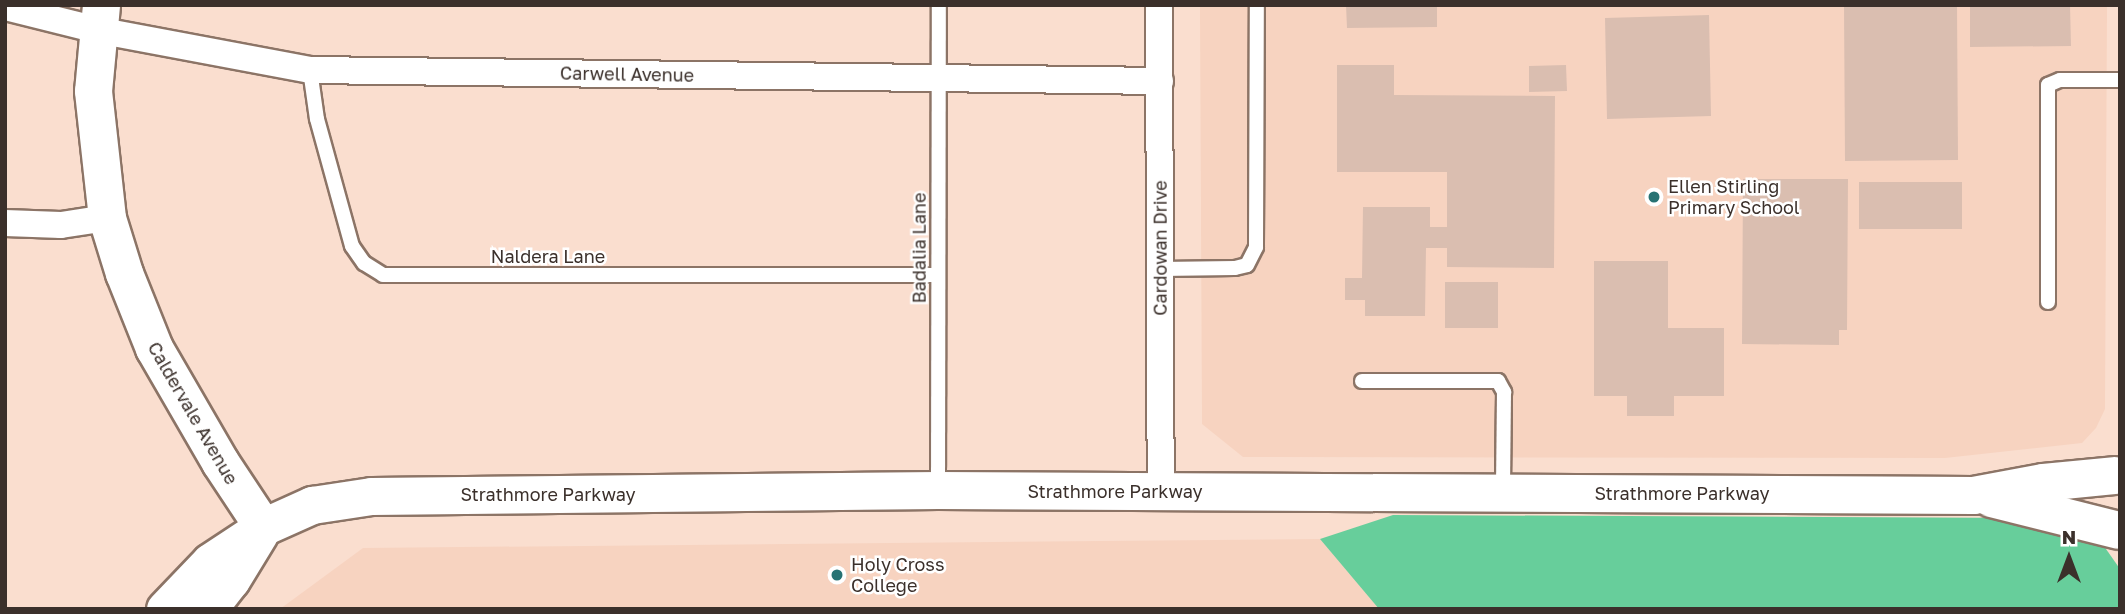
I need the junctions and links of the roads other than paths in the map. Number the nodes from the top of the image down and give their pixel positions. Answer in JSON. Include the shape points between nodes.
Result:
{"nodes":[{"id":1,"x":939,"y":5,"type":"edge"},
{"id":2,"x":1159,"y":5,"type":"edge"},
{"id":3,"x":1257,"y":5,"type":"edge"},
{"id":4,"x":5,"y":7,"type":"edge"},
{"id":5,"x":99,"y":18,"type":"edge"},
{"id":6,"x":310,"y":70,"type":"junction"},
{"id":7,"x":939,"y":77,"type":"junction"},
{"id":8,"x":2120,"y":80,"type":"edge"},
{"id":9,"x":1160,"y":81,"type":"junction"},
{"id":10,"x":107,"y":218,"type":"junction"},
{"id":11,"x":5,"y":223,"type":"edge"},
{"id":12,"x":1160,"y":269,"type":"junction"},
{"id":13,"x":938,"y":275,"type":"junction"},
{"id":14,"x":2048,"y":302,"type":"dead end"},
{"id":15,"x":1362,"y":381,"type":"dead end"},
{"id":16,"x":2117,"y":472,"type":"edge"},
{"id":17,"x":938,"y":490,"type":"junction"},
{"id":18,"x":1161,"y":491,"type":"junction"},
{"id":19,"x":1503,"y":492,"type":"junction"},
{"id":20,"x":1973,"y":495,"type":"junction"},
{"id":21,"x":263,"y":527,"type":"junction"},
{"id":22,"x":2119,"y":531,"type":"edge"},
{"id":23,"x":165,"y":609,"type":"edge"},
{"id":24,"x":208,"y":609,"type":"edge"}],
"edges":[{"from":1,"to":7,"type":"lane","name":"Badalia Lane"},
{"from":2,"to":9,"type":"street","name":"Cardowan Drive"},
{"from":3,"to":12,"type":"lane","via":[[1256,247],[1247,265],[1235,268]]},
{"from":4,"to":5,"type":"street","name":"Carwell Avenue"},
{"from":5,"to":6,"type":"street","name":"Carwell Avenue"},
{"from":5,"to":10,"type":"street","name":"Caldervale Avenue","via":[[93,91]]},
{"from":6,"to":7,"type":"street","name":"Carwell Avenue"},
{"from":6,"to":13,"type":"lane","name":"Naldera Lane","via":[[317,119],[352,246],[383,275]]},
{"from":7,"to":9,"type":"street","name":"Carwell Avenue"},
{"from":7,"to":13,"type":"lane","name":"Badalia Lane"},
{"from":8,"to":14,"type":"lane","via":[[2060,80],[2048,85]]},
{"from":9,"to":12,"type":"street","name":"Cardowan Drive"},
{"from":10,"to":11,"type":"street","via":[[61,225]]},
{"from":10,"to":21,"type":"street","name":"Caldervale Avenue","via":[[154,348]]},
{"from":12,"to":18,"type":"street","name":"Cardowan Drive"},
{"from":13,"to":17,"type":"lane","name":"Badalia Lane"},
{"from":15,"to":19,"type":"lane","via":[[1497,381],[1504,392]]},
{"from":16,"to":20,"type":"street","name":"Strathmore Parkway"},
{"from":16,"to":22,"type":"street","via":[[2108,503]]},
{"from":17,"to":18,"type":"street","name":"Strathmore Parkway"},
{"from":17,"to":21,"type":"street","name":"Strathmore Parkway","via":[[371,496],[312,505]]},
{"from":18,"to":19,"type":"street","name":"Strathmore Parkway"},
{"from":19,"to":20,"type":"street","name":"Strathmore Parkway"},
{"from":20,"to":22,"type":"street","name":"Strathmore Parkway"},
{"from":21,"to":23,"type":"street","name":"Strathmore Parkway","via":[[210,562]]},
{"from":21,"to":24,"type":"street"}]}
